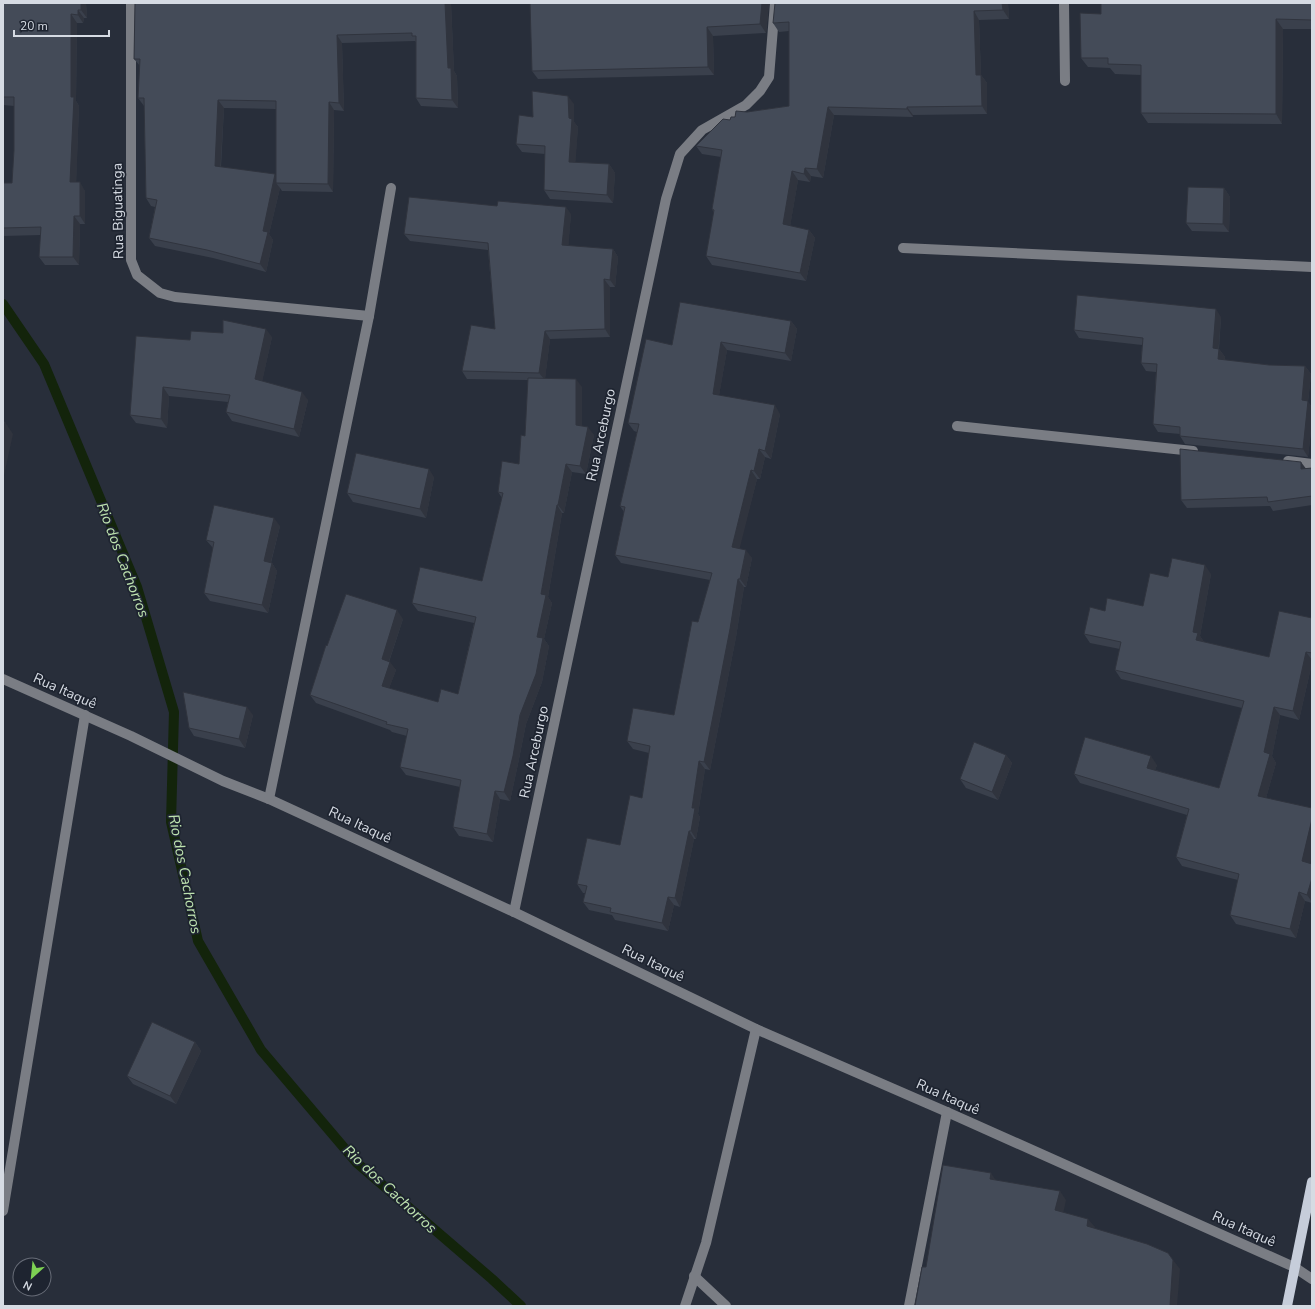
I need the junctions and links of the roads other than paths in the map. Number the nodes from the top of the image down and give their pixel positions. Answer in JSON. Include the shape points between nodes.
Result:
{"nodes":[{"id":1,"x":131,"y":3,"type":"edge"},
{"id":2,"x":775,"y":3,"type":"edge"},
{"id":3,"x":1064,"y":3,"type":"edge"},
{"id":4,"x":1065,"y":81,"type":"dead end"},
{"id":5,"x":392,"y":188,"type":"dead end"},
{"id":6,"x":903,"y":248,"type":"dead end"},
{"id":7,"x":1312,"y":267,"type":"edge"},
{"id":8,"x":369,"y":316,"type":"junction"},
{"id":9,"x":957,"y":426,"type":"dead end"},
{"id":10,"x":1202,"y":452,"type":"edge"},
{"id":11,"x":1280,"y":460,"type":"edge"},
{"id":12,"x":1312,"y":464,"type":"edge"},
{"id":13,"x":3,"y":679,"type":"edge"},
{"id":14,"x":85,"y":715,"type":"junction"},
{"id":15,"x":269,"y":799,"type":"junction"},
{"id":16,"x":514,"y":912,"type":"junction"},
{"id":17,"x":756,"y":1029,"type":"junction"},
{"id":18,"x":947,"y":1112,"type":"junction"},
{"id":19,"x":1312,"y":1182,"type":"edge"},
{"id":20,"x":3,"y":1211,"type":"edge"},
{"id":21,"x":1294,"y":1267,"type":"junction"},
{"id":22,"x":694,"y":1276,"type":"junction"},
{"id":23,"x":1312,"y":1279,"type":"edge"},
{"id":24,"x":685,"y":1306,"type":"edge"},
{"id":25,"x":726,"y":1306,"type":"edge"},
{"id":26,"x":909,"y":1306,"type":"edge"},
{"id":27,"x":1287,"y":1306,"type":"edge"}],
"edges":[{"from":1,"to":8,"type":"street","name":"Rua Biguatinga","via":[[131,260],[137,275],[160,293],[175,297]]},
{"from":2,"to":16,"type":"street","name":"Rua Arceburgo","via":[[768,76],[760,91],[746,105],[702,130],[680,154],[666,198]]},
{"from":3,"to":4,"type":"street"},
{"from":5,"to":8,"type":"street"},
{"from":6,"to":7,"type":"street"},
{"from":8,"to":15,"type":"street"},
{"from":9,"to":10,"type":"street"},
{"from":11,"to":12,"type":"street"},
{"from":13,"to":14,"type":"street","name":"Rua Itaquê"},
{"from":14,"to":15,"type":"street","name":"Rua Itaquê"},
{"from":14,"to":20,"type":"street"},
{"from":15,"to":16,"type":"street","name":"Rua Itaquê"},
{"from":16,"to":17,"type":"street","name":"Rua Itaquê"},
{"from":17,"to":18,"type":"street","name":"Rua Itaquê"},
{"from":17,"to":22,"type":"street","via":[[706,1243]]},
{"from":18,"to":21,"type":"street","name":"Rua Itaquê"},
{"from":18,"to":26,"type":"street"},
{"from":19,"to":21,"type":"main road"},
{"from":21,"to":23,"type":"street","name":"Rua Itaquê"},
{"from":21,"to":27,"type":"main road"},
{"from":22,"to":24,"type":"street"},
{"from":22,"to":25,"type":"street"}]}
